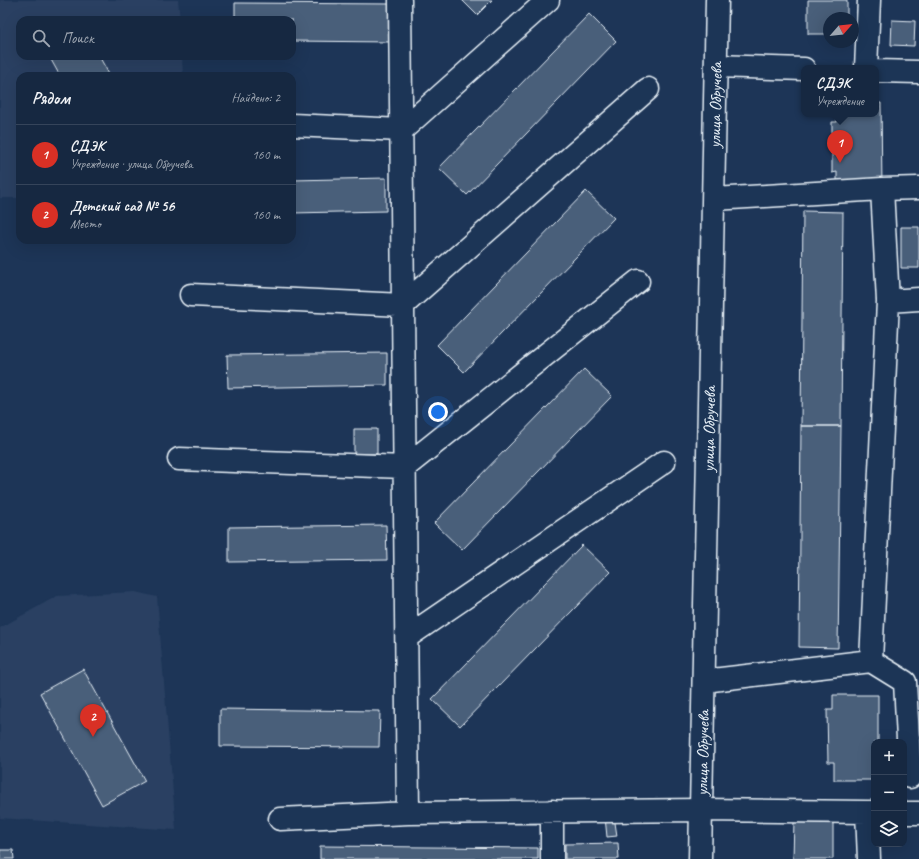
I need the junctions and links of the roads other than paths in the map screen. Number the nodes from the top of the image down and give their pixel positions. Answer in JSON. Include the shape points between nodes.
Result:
{"nodes":[{"id":1,"x":400,"y":0,"type":"edge"},
{"id":2,"x":548,"y":0,"type":"edge"},
{"id":3,"x":717,"y":0,"type":"edge"},
{"id":4,"x":869,"y":0,"type":"edge"},
{"id":5,"x":866,"y":65,"type":"edge"},
{"id":6,"x":716,"y":66,"type":"junction"},
{"id":7,"x":801,"y":69,"type":"edge"},
{"id":8,"x":879,"y":71,"type":"edge"},
{"id":9,"x":919,"y":72,"type":"edge"},
{"id":10,"x":648,"y":89,"type":"dead end"},
{"id":11,"x":296,"y":125,"type":"edge"},
{"id":12,"x":402,"y":130,"type":"junction"},
{"id":13,"x":919,"y":188,"type":"edge"},
{"id":14,"x":882,"y":189,"type":"junction"},
{"id":15,"x":714,"y":199,"type":"junction"},
{"id":16,"x":638,"y":281,"type":"dead end"},
{"id":17,"x":191,"y":295,"type":"dead end"},
{"id":18,"x":919,"y":299,"type":"edge"},
{"id":19,"x":888,"y":301,"type":"junction"},
{"id":20,"x":403,"y":304,"type":"junction"},
{"id":21,"x":179,"y":459,"type":"dead end"},
{"id":22,"x":664,"y":462,"type":"dead end"},
{"id":23,"x":405,"y":467,"type":"junction"},
{"id":24,"x":407,"y":637,"type":"junction"},
{"id":25,"x":871,"y":662,"type":"junction"},
{"id":26,"x":704,"y":681,"type":"junction"},
{"id":27,"x":912,"y":681,"type":"edge"},
{"id":28,"x":910,"y":777,"type":"dead end"},
{"id":29,"x":701,"y":810,"type":"junction"},
{"id":30,"x":552,"y":811,"type":"junction"},
{"id":31,"x":871,"y":812,"type":"edge"},
{"id":32,"x":907,"y":813,"type":"edge"},
{"id":33,"x":919,"y":813,"type":"edge"},
{"id":34,"x":408,"y":814,"type":"junction"},
{"id":35,"x":280,"y":819,"type":"dead end"},
{"id":36,"x":552,"y":859,"type":"edge"},
{"id":37,"x":700,"y":859,"type":"edge"},
{"id":38,"x":868,"y":859,"type":"edge"}],
"edges":[{"from":1,"to":12,"type":"main road"},
{"from":2,"to":12,"type":"main road"},
{"from":3,"to":6,"type":"main road","name":"улица Обручева"},
{"from":4,"to":5,"type":"main road"},
{"from":6,"to":7,"type":"main road"},
{"from":6,"to":15,"type":"main road","name":"улица Обручева"},
{"from":8,"to":9,"type":"main road"},
{"from":10,"to":20,"type":"main road"},
{"from":11,"to":12,"type":"main road"},
{"from":12,"to":20,"type":"main road"},
{"from":13,"to":14,"type":"main road"},
{"from":14,"to":15,"type":"main road"},
{"from":14,"to":19,"type":"main road"},
{"from":15,"to":26,"type":"main road","name":"улица Обручева"},
{"from":16,"to":23,"type":"main road"},
{"from":17,"to":20,"type":"main road"},
{"from":18,"to":19,"type":"main road"},
{"from":19,"to":25,"type":"main road"},
{"from":20,"to":23,"type":"main road"},
{"from":21,"to":23,"type":"main road"},
{"from":22,"to":24,"type":"main road"},
{"from":23,"to":24,"type":"main road"},
{"from":24,"to":34,"type":"main road"},
{"from":25,"to":26,"type":"main road"},
{"from":25,"to":27,"type":"main road"},
{"from":26,"to":29,"type":"main road","name":"улица Обручева"},
{"from":27,"to":28,"type":"main road"},
{"from":29,"to":30,"type":"main road"},
{"from":29,"to":31,"type":"main road"},
{"from":29,"to":37,"type":"main road","name":"улица Обручева"},
{"from":30,"to":34,"type":"main road"},
{"from":30,"to":36,"type":"main road"},
{"from":31,"to":38,"type":"main road"},
{"from":32,"to":33,"type":"main road"},
{"from":34,"to":35,"type":"main road"}]}
